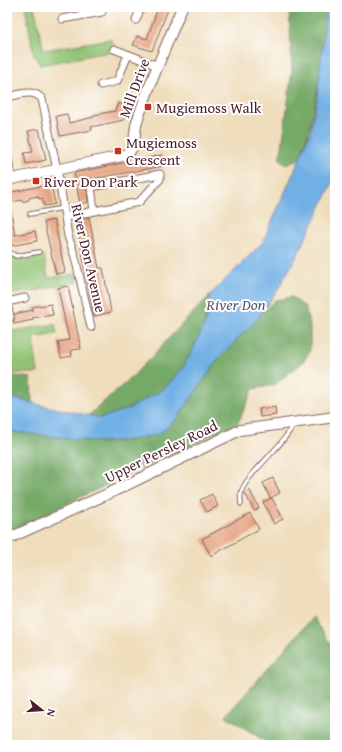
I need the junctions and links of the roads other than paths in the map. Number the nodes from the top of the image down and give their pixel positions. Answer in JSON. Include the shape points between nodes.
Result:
{"nodes":[{"id":1,"x":101,"y":7,"type":"edge"},
{"id":2,"x":140,"y":7,"type":"edge"},
{"id":3,"x":182,"y":7,"type":"edge"},
{"id":4,"x":62,"y":19,"type":"dead end"},
{"id":5,"x":136,"y":20,"type":"dead end"},
{"id":6,"x":114,"y":49,"type":"dead end"},
{"id":7,"x":128,"y":55,"type":"junction"},
{"id":8,"x":158,"y":66,"type":"junction"},
{"id":9,"x":102,"y":85,"type":"dead end"},
{"id":10,"x":7,"y":97,"type":"edge"},
{"id":11,"x":7,"y":142,"type":"edge"},
{"id":12,"x":57,"y":170,"type":"junction"},
{"id":13,"x":10,"y":180,"type":"edge"},
{"id":14,"x":63,"y":208,"type":"junction"},
{"id":15,"x":94,"y":211,"type":"junction"},
{"id":16,"x":30,"y":214,"type":"dead end"},
{"id":17,"x":65,"y":217,"type":"junction"},
{"id":18,"x":7,"y":251,"type":"edge"},
{"id":19,"x":39,"y":252,"type":"dead end"},
{"id":20,"x":25,"y":298,"type":"dead end"},
{"id":21,"x":7,"y":302,"type":"edge"},
{"id":22,"x":10,"y":317,"type":"dead end"},
{"id":23,"x":91,"y":327,"type":"dead end"},
{"id":24,"x":335,"y":417,"type":"edge"},
{"id":25,"x":294,"y":422,"type":"junction"},
{"id":26,"x":241,"y":504,"type":"dead end"},
{"id":27,"x":7,"y":539,"type":"edge"}],
"edges":[{"from":1,"to":4,"type":"street","via":[[102,12]]},
{"from":2,"to":5,"type":"street"},
{"from":3,"to":8,"type":"street","name":"Mill Drive"},
{"from":6,"to":7,"type":"street"},
{"from":7,"to":8,"type":"street"},
{"from":7,"to":9,"type":"street","via":[[117,81]]},
{"from":8,"to":12,"type":"street","name":"Mill Drive","via":[[137,121],[130,152]]},
{"from":10,"to":12,"type":"street","via":[[31,93],[42,99]]},
{"from":11,"to":13,"type":"lane"},
{"from":12,"to":13,"type":"street","name":"Mill Drive"},
{"from":12,"to":14,"type":"street","name":"River Don Avenue"},
{"from":14,"to":16,"type":"lane"},
{"from":14,"to":17,"type":"street","name":"River Don Avenue"},
{"from":15,"to":15,"type":"street","via":[[139,202],[160,179],[160,174],[91,187]]},
{"from":15,"to":17,"type":"street"},
{"from":17,"to":23,"type":"street","name":"River Don Avenue"},
{"from":18,"to":19,"type":"lane","via":[[16,256]]},
{"from":20,"to":21,"type":"street"},
{"from":21,"to":22,"type":"street"},
{"from":24,"to":25,"type":"street","name":"Upper Persley Road"},
{"from":25,"to":26,"type":"lane","via":[[290,431],[240,493]]},
{"from":25,"to":27,"type":"street","name":"Upper Persley Road","via":[[240,430]]}]}
